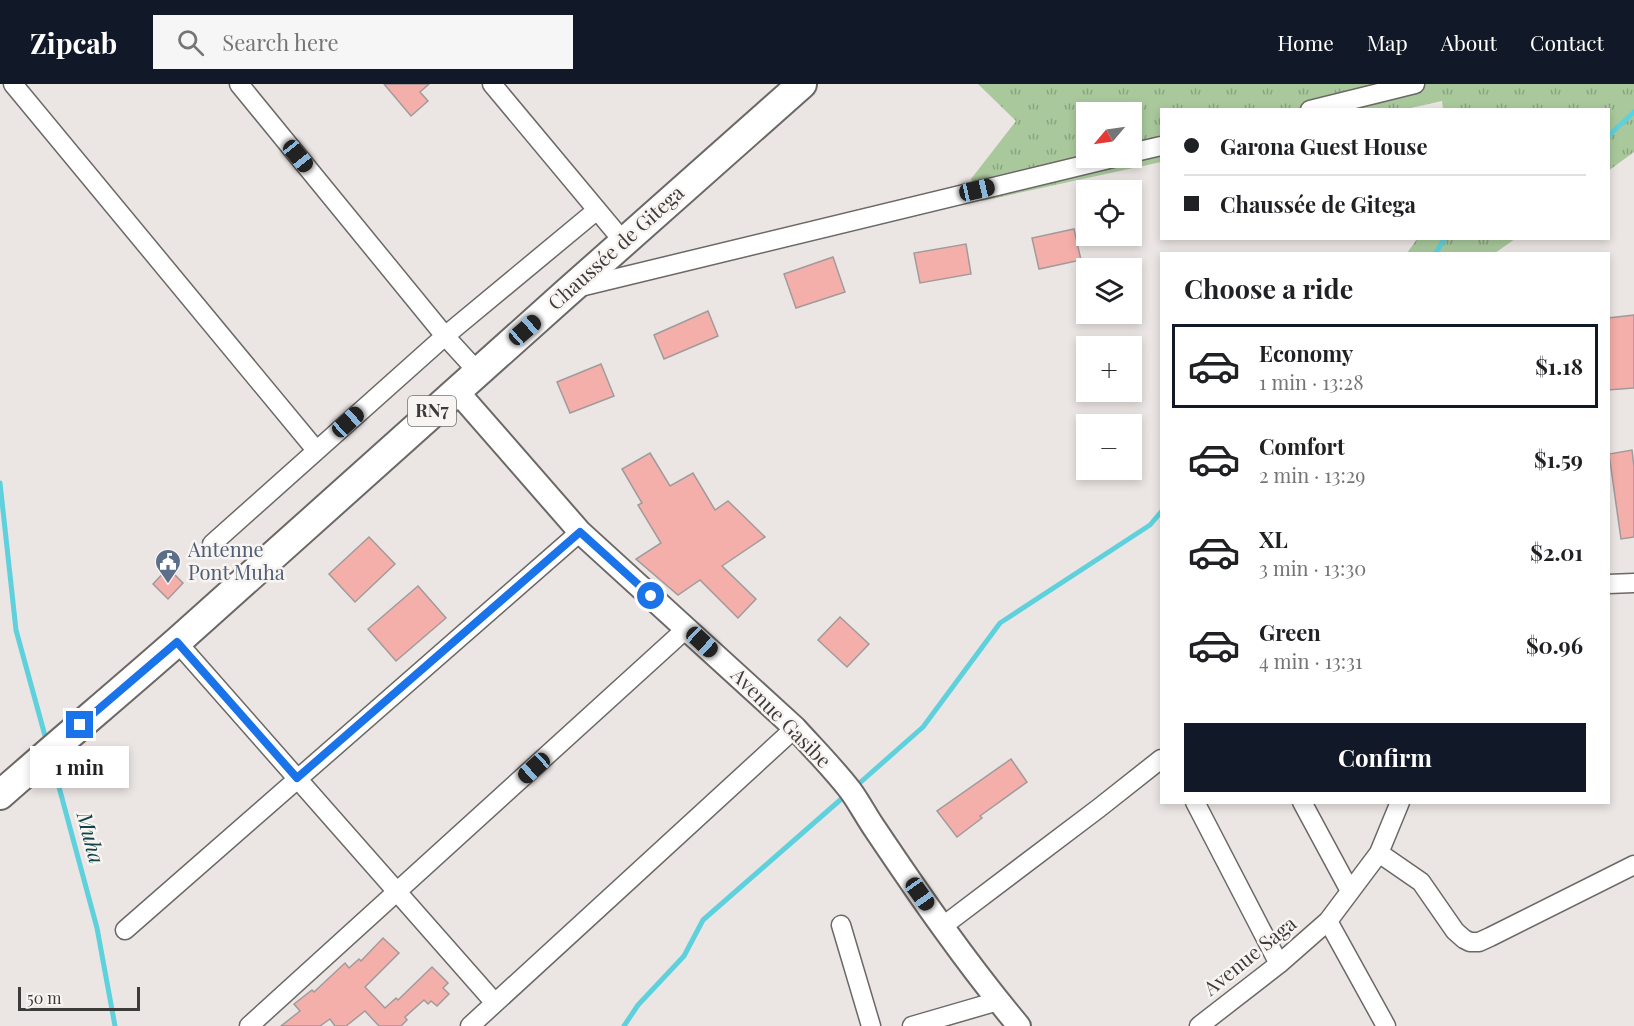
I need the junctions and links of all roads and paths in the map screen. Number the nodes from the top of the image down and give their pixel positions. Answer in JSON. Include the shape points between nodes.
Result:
{"nodes":[{"id":1,"x":14,"y":84,"type":"edge"},
{"id":2,"x":239,"y":84,"type":"edge"},
{"id":3,"x":492,"y":84,"type":"edge"},
{"id":4,"x":802,"y":84,"type":"edge"},
{"id":5,"x":1415,"y":84,"type":"edge"},
{"id":6,"x":1318,"y":108,"type":"edge"},
{"id":7,"x":1160,"y":146,"type":"edge"},
{"id":8,"x":1142,"y":150,"type":"edge"},
{"id":9,"x":1076,"y":167,"type":"edge"},
{"id":10,"x":597,"y":210,"type":"junction"},
{"id":11,"x":623,"y":240,"type":"junction"},
{"id":12,"x":572,"y":289,"type":"junction"},
{"id":13,"x":445,"y":336,"type":"junction"},
{"id":14,"x":477,"y":371,"type":"junction"},
{"id":15,"x":456,"y":390,"type":"junction"},
{"id":16,"x":316,"y":450,"type":"junction"},
{"id":17,"x":580,"y":532,"type":"junction"},
{"id":18,"x":213,"y":544,"type":"dead end"},
{"id":19,"x":1634,"y":583,"type":"edge"},
{"id":20,"x":1610,"y":584,"type":"edge"},
{"id":21,"x":687,"y":628,"type":"junction"},
{"id":22,"x":177,"y":642,"type":"junction"},
{"id":23,"x":795,"y":728,"type":"junction"},
{"id":24,"x":1160,"y":760,"type":"edge"},
{"id":25,"x":297,"y":778,"type":"junction"},
{"id":26,"x":0,"y":795,"type":"edge"},
{"id":27,"x":1195,"y":804,"type":"edge"},
{"id":28,"x":1303,"y":804,"type":"edge"},
{"id":29,"x":1399,"y":804,"type":"edge"},
{"id":30,"x":1379,"y":853,"type":"junction"},
{"id":31,"x":1634,"y":865,"type":"edge"},
{"id":32,"x":1350,"y":891,"type":"junction"},
{"id":33,"x":398,"y":892,"type":"junction"},
{"id":34,"x":1328,"y":921,"type":"junction"},
{"id":35,"x":841,"y":925,"type":"dead end"},
{"id":36,"x":944,"y":926,"type":"junction"},
{"id":37,"x":125,"y":930,"type":"dead end"},
{"id":38,"x":1279,"y":964,"type":"junction"},
{"id":39,"x":998,"y":1001,"type":"junction"},
{"id":40,"x":495,"y":1003,"type":"junction"},
{"id":41,"x":249,"y":1026,"type":"edge"},
{"id":42,"x":470,"y":1026,"type":"edge"},
{"id":43,"x":871,"y":1026,"type":"edge"},
{"id":44,"x":912,"y":1026,"type":"edge"},
{"id":45,"x":1019,"y":1026,"type":"edge"},
{"id":46,"x":1199,"y":1026,"type":"edge"},
{"id":47,"x":1386,"y":1026,"type":"edge"}],
"edges":[{"from":1,"to":16,"type":"street"},
{"from":2,"to":13,"type":"street"},
{"from":3,"to":10,"type":"street"},
{"from":4,"to":11,"type":"main road","name":"Chaussée de Gitega","number":"RN7"},
{"from":5,"to":6,"type":"street"},
{"from":7,"to":8,"type":"street"},
{"from":9,"to":12,"type":"street"},
{"from":10,"to":11,"type":"street"},
{"from":10,"to":13,"type":"street"},
{"from":11,"to":12,"type":"main road","name":"Chaussée de Gitega","number":"RN7"},
{"from":12,"to":14,"type":"main road","name":"Chaussée de Gitega","number":"RN7"},
{"from":13,"to":14,"type":"street"},
{"from":13,"to":16,"type":"street"},
{"from":14,"to":15,"type":"main road","name":"Chaussée de Gitega","number":"RN7"},
{"from":15,"to":17,"type":"street","name":"Avenue Gasibe"},
{"from":15,"to":22,"type":"main road","name":"Chaussée de Gitega","number":"RN7"},
{"from":16,"to":18,"type":"street"},
{"from":17,"to":21,"type":"street","name":"Avenue Gasibe"},
{"from":17,"to":25,"type":"street"},
{"from":19,"to":20,"type":"street"},
{"from":21,"to":23,"type":"street","name":"Avenue Gasibe"},
{"from":21,"to":33,"type":"street"},
{"from":22,"to":25,"type":"street"},
{"from":22,"to":26,"type":"main road","name":"Chaussée de Gitega","number":"RN7"},
{"from":23,"to":36,"type":"street","name":"Avenue Gasibe","via":[[850,791]]},
{"from":23,"to":40,"type":"street"},
{"from":24,"to":36,"type":"street"},
{"from":25,"to":33,"type":"street"},
{"from":25,"to":37,"type":"street"},
{"from":27,"to":38,"type":"street"},
{"from":28,"to":32,"type":"street"},
{"from":29,"to":30,"type":"street","name":"Avenue Saga"},
{"from":30,"to":31,"type":"street","via":[[1421,882],[1455,931],[1470,942],[1490,937]]},
{"from":30,"to":32,"type":"street","name":"Avenue Saga"},
{"from":32,"to":34,"type":"street","name":"Avenue Saga"},
{"from":33,"to":40,"type":"street"},
{"from":33,"to":41,"type":"street"},
{"from":34,"to":38,"type":"street","name":"Avenue Saga"},
{"from":34,"to":47,"type":"street"},
{"from":35,"to":43,"type":"street"},
{"from":36,"to":39,"type":"street","name":"Avenue Gasibe"},
{"from":38,"to":46,"type":"street","name":"Avenue Saga"},
{"from":39,"to":44,"type":"street"},
{"from":39,"to":45,"type":"street","name":"Avenue Gasibe"},
{"from":40,"to":42,"type":"street"}]}
